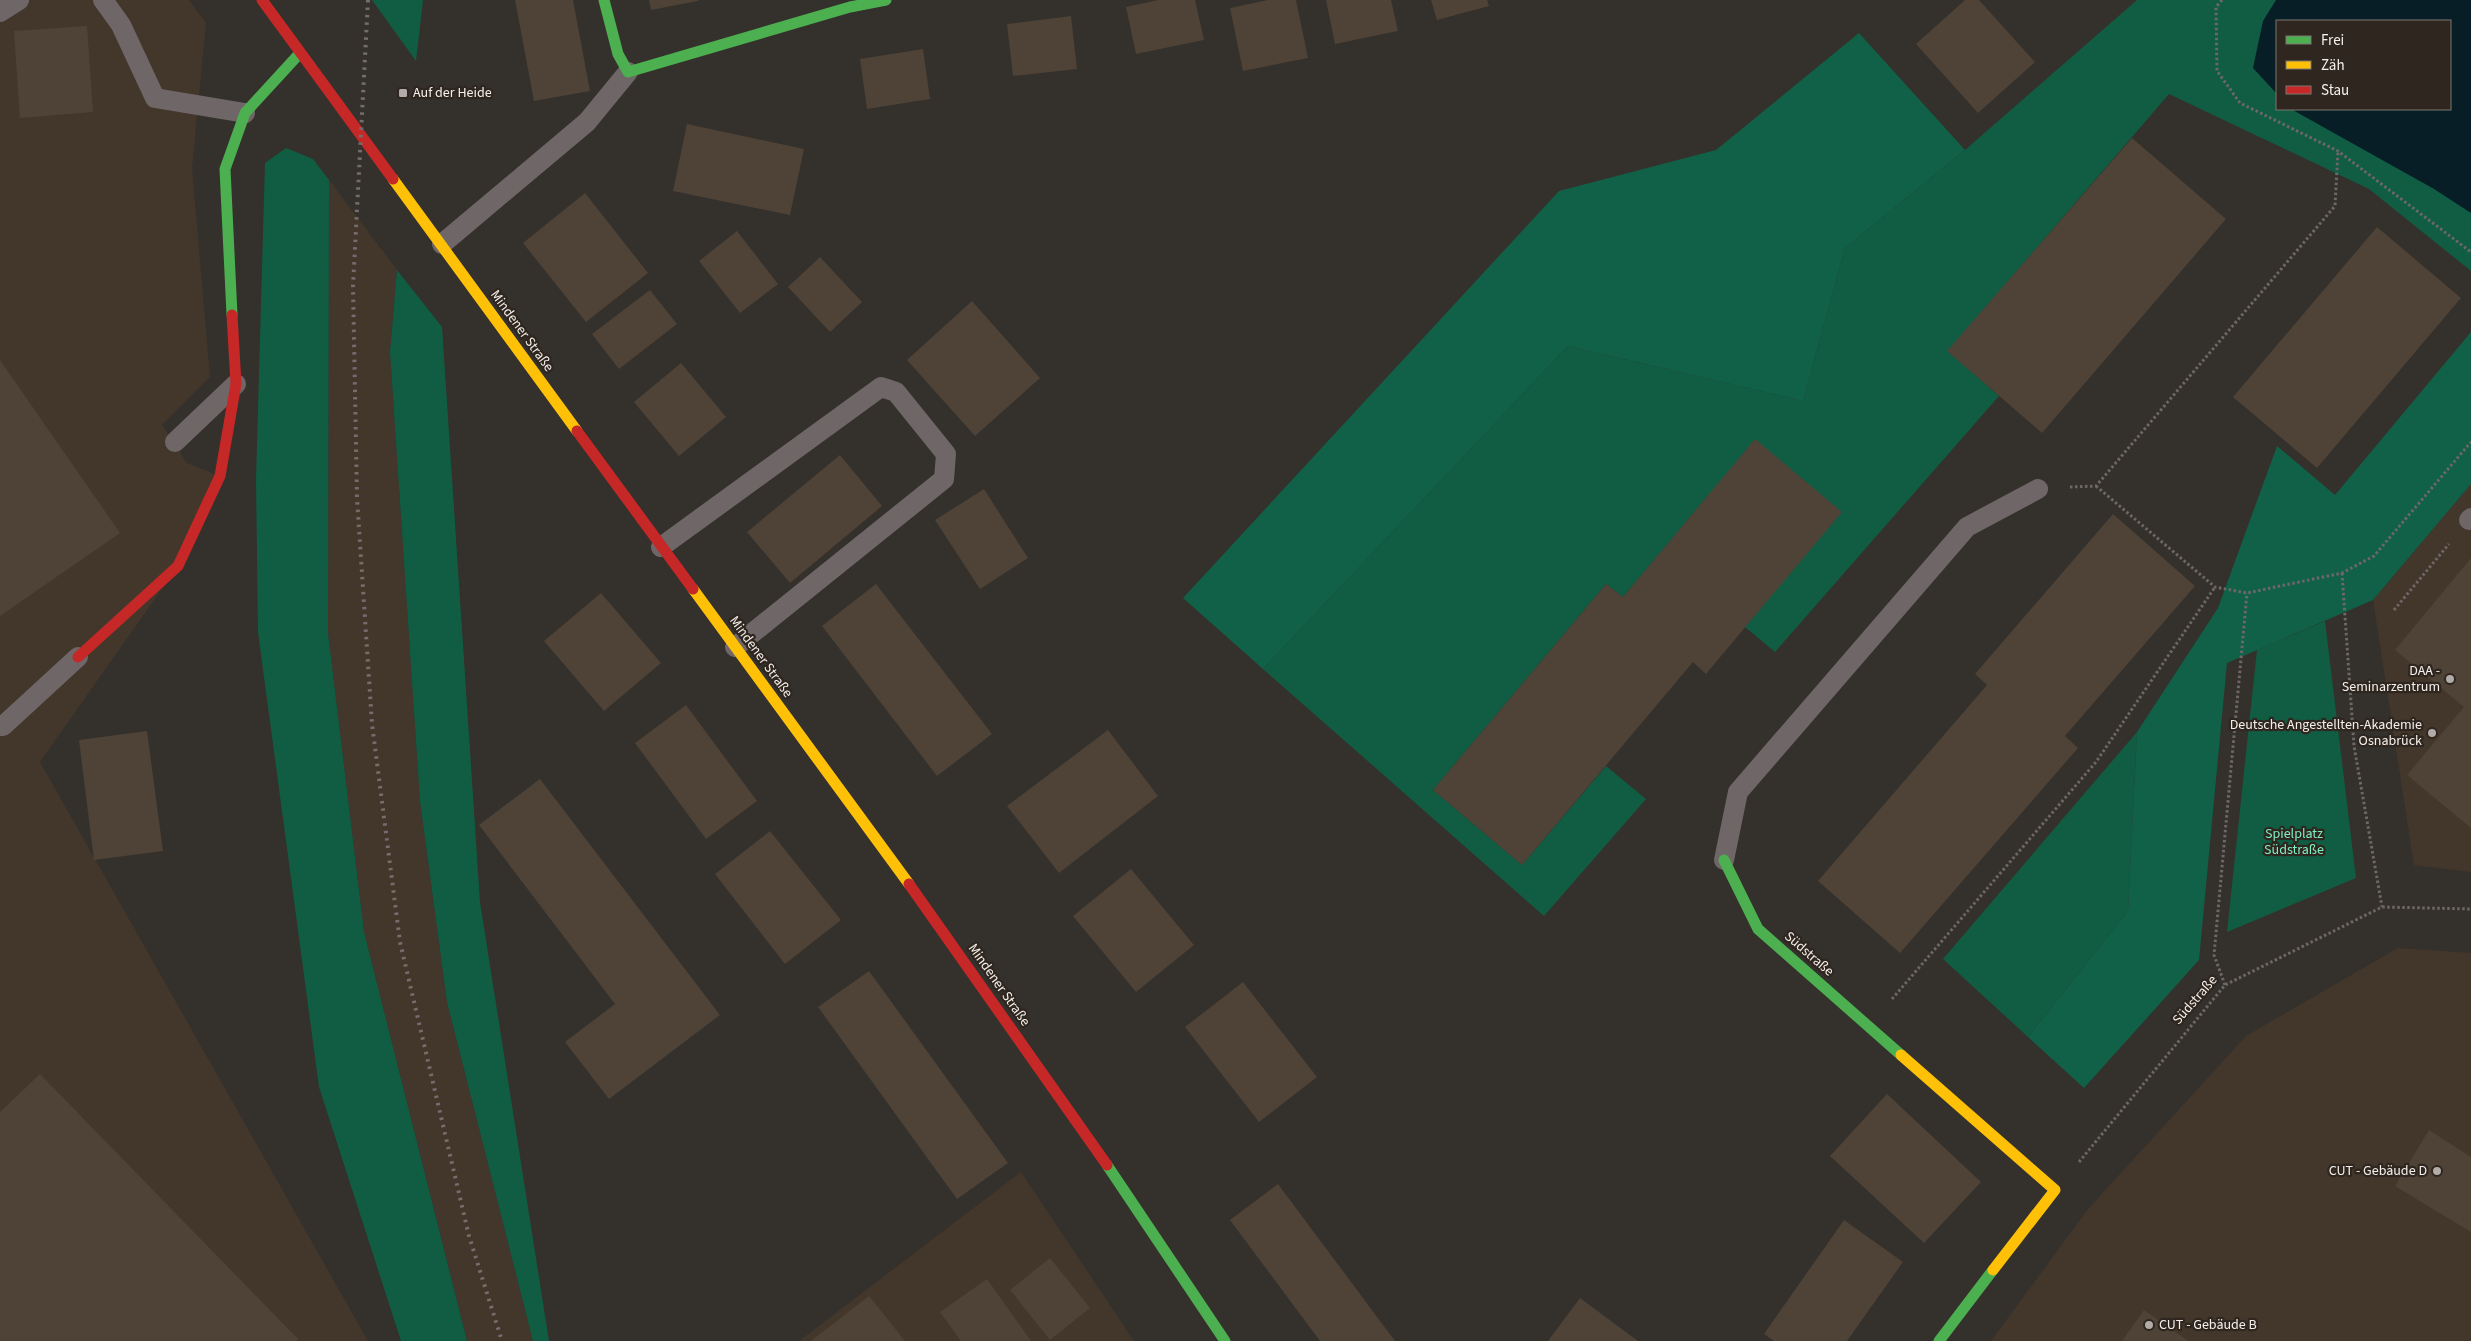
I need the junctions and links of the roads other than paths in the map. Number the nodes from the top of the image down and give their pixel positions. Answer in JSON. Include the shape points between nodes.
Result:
{"nodes":[{"id":1,"x":19,"y":0,"type":"edge"},
{"id":2,"x":103,"y":0,"type":"edge"},
{"id":3,"x":262,"y":0,"type":"edge"},
{"id":4,"x":604,"y":0,"type":"edge"},
{"id":5,"x":886,"y":0,"type":"edge"},
{"id":6,"x":0,"y":12,"type":"edge"},
{"id":7,"x":300,"y":53,"type":"junction"},
{"id":8,"x":628,"y":72,"type":"junction"},
{"id":9,"x":245,"y":113,"type":"junction"},
{"id":10,"x":442,"y":244,"type":"junction"},
{"id":11,"x":236,"y":384,"type":"junction"},
{"id":12,"x":175,"y":442,"type":"dead end"},
{"id":13,"x":2038,"y":489,"type":"road end"},
{"id":14,"x":661,"y":547,"type":"junction"},
{"id":15,"x":735,"y":647,"type":"junction"},
{"id":16,"x":78,"y":657,"type":"joint"},
{"id":17,"x":0,"y":726,"type":"edge"},
{"id":18,"x":1724,"y":860,"type":"joint"},
{"id":19,"x":1225,"y":1341,"type":"edge"},
{"id":20,"x":1939,"y":1341,"type":"edge"}],
"edges":[{"from":1,"to":6,"type":"lane"},
{"from":2,"to":9,"type":"lane","via":[[121,25],[155,98]]},
{"from":3,"to":7,"type":"street","name":"Mindener Straße"},
{"from":4,"to":8,"type":"street","via":[[618,54]]},
{"from":5,"to":8,"type":"street"},
{"from":7,"to":9,"type":"street"},
{"from":7,"to":10,"type":"street","name":"Mindener Straße"},
{"from":8,"to":10,"type":"lane","via":[[587,122]]},
{"from":9,"to":11,"type":"street","via":[[225,168]]},
{"from":10,"to":14,"type":"street","name":"Mindener Straße"},
{"from":11,"to":12,"type":"lane"},
{"from":11,"to":16,"type":"street","via":[[220,476],[178,566]]},
{"from":13,"to":18,"type":"lane","via":[[1967,527],[1738,792]]},
{"from":14,"to":15,"type":"street","name":"Mindener Straße"},
{"from":14,"to":15,"type":"lane","via":[[881,387],[896,392],[946,454],[944,479]]},
{"from":15,"to":19,"type":"street","name":"Mindener Straße","via":[[1073,1115]]},
{"from":16,"to":17,"type":"lane"},
{"from":18,"to":20,"type":"street","name":"Südstraße","via":[[1758,929],[2055,1190]]}]}
